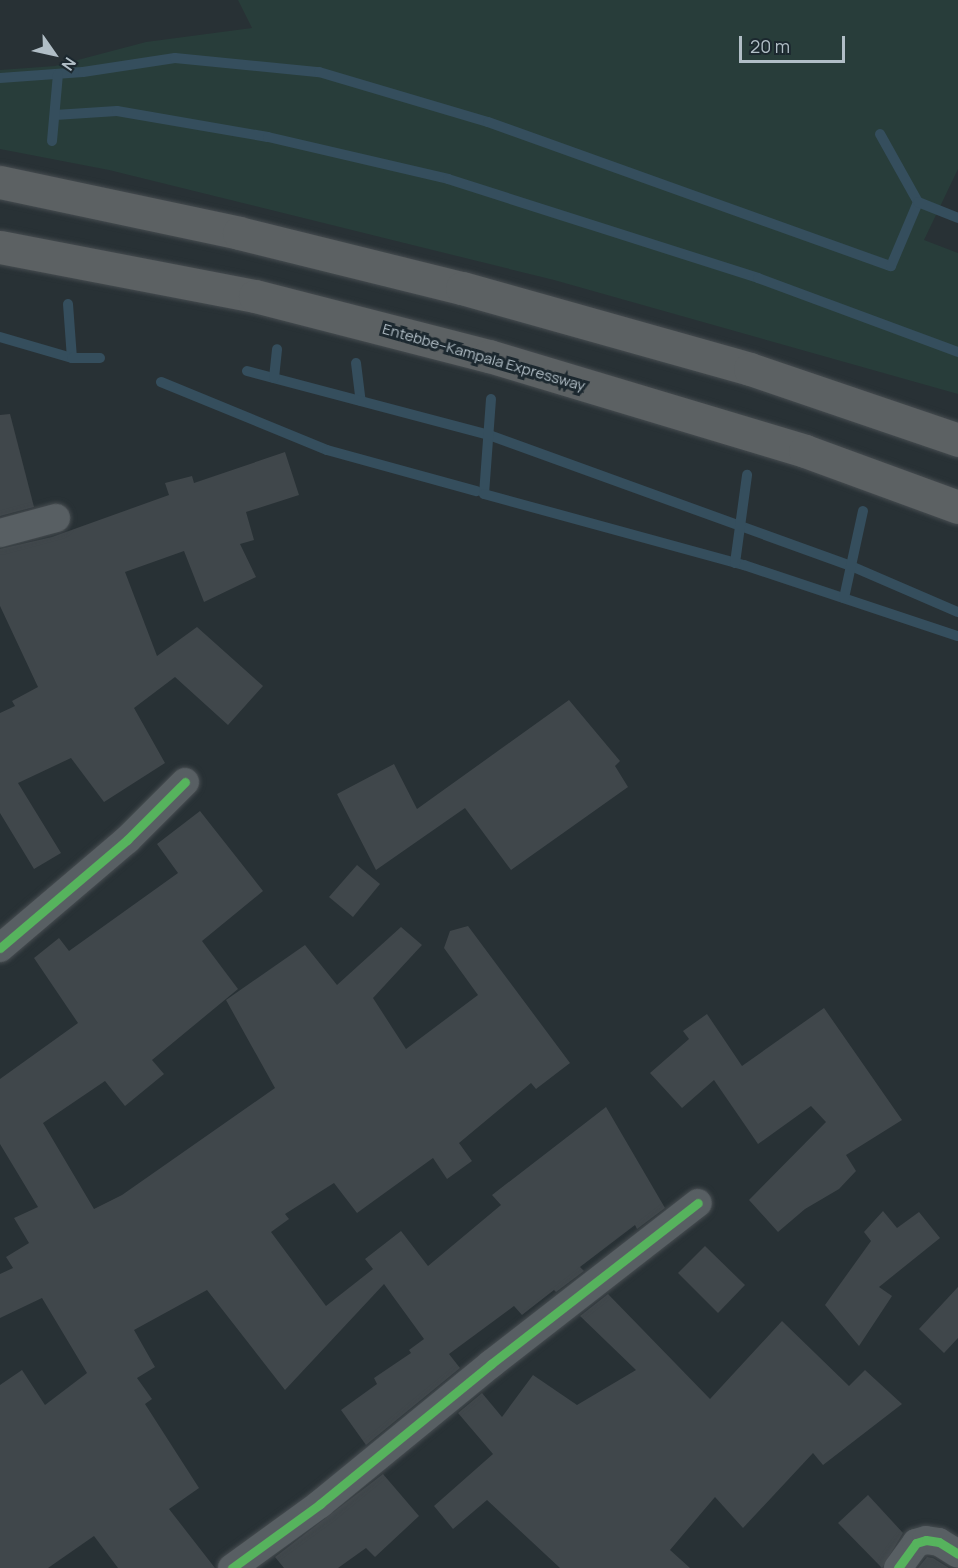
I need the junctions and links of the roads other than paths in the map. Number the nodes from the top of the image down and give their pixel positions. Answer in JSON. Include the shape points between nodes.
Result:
{"nodes":[{"id":1,"x":0,"y":182,"type":"edge"},
{"id":2,"x":0,"y":247,"type":"edge"},
{"id":3,"x":958,"y":440,"type":"edge"},
{"id":4,"x":958,"y":507,"type":"edge"},
{"id":5,"x":56,"y":518,"type":"dead end"},
{"id":6,"x":0,"y":533,"type":"edge"},
{"id":7,"x":185,"y":782,"type":"dead end"},
{"id":8,"x":0,"y":948,"type":"edge"},
{"id":9,"x":698,"y":1203,"type":"dead end"},
{"id":10,"x":958,"y":1554,"type":"edge"},
{"id":11,"x":232,"y":1568,"type":"edge"},
{"id":12,"x":898,"y":1568,"type":"edge"}],
"edges":[{"from":1,"to":3,"type":"highway","via":[[239,233],[462,288],[750,369]]},
{"from":2,"to":4,"type":"highway","name":"Entebbe–Kampala Expressway","via":[[255,296],[489,356],[805,451]]},
{"from":5,"to":6,"type":"street"},
{"from":7,"to":8,"type":"street","via":[[127,840]]},
{"from":9,"to":11,"type":"street","via":[[320,1504]]},
{"from":10,"to":12,"type":"street","via":[[939,1542],[926,1540],[916,1543]]}]}
